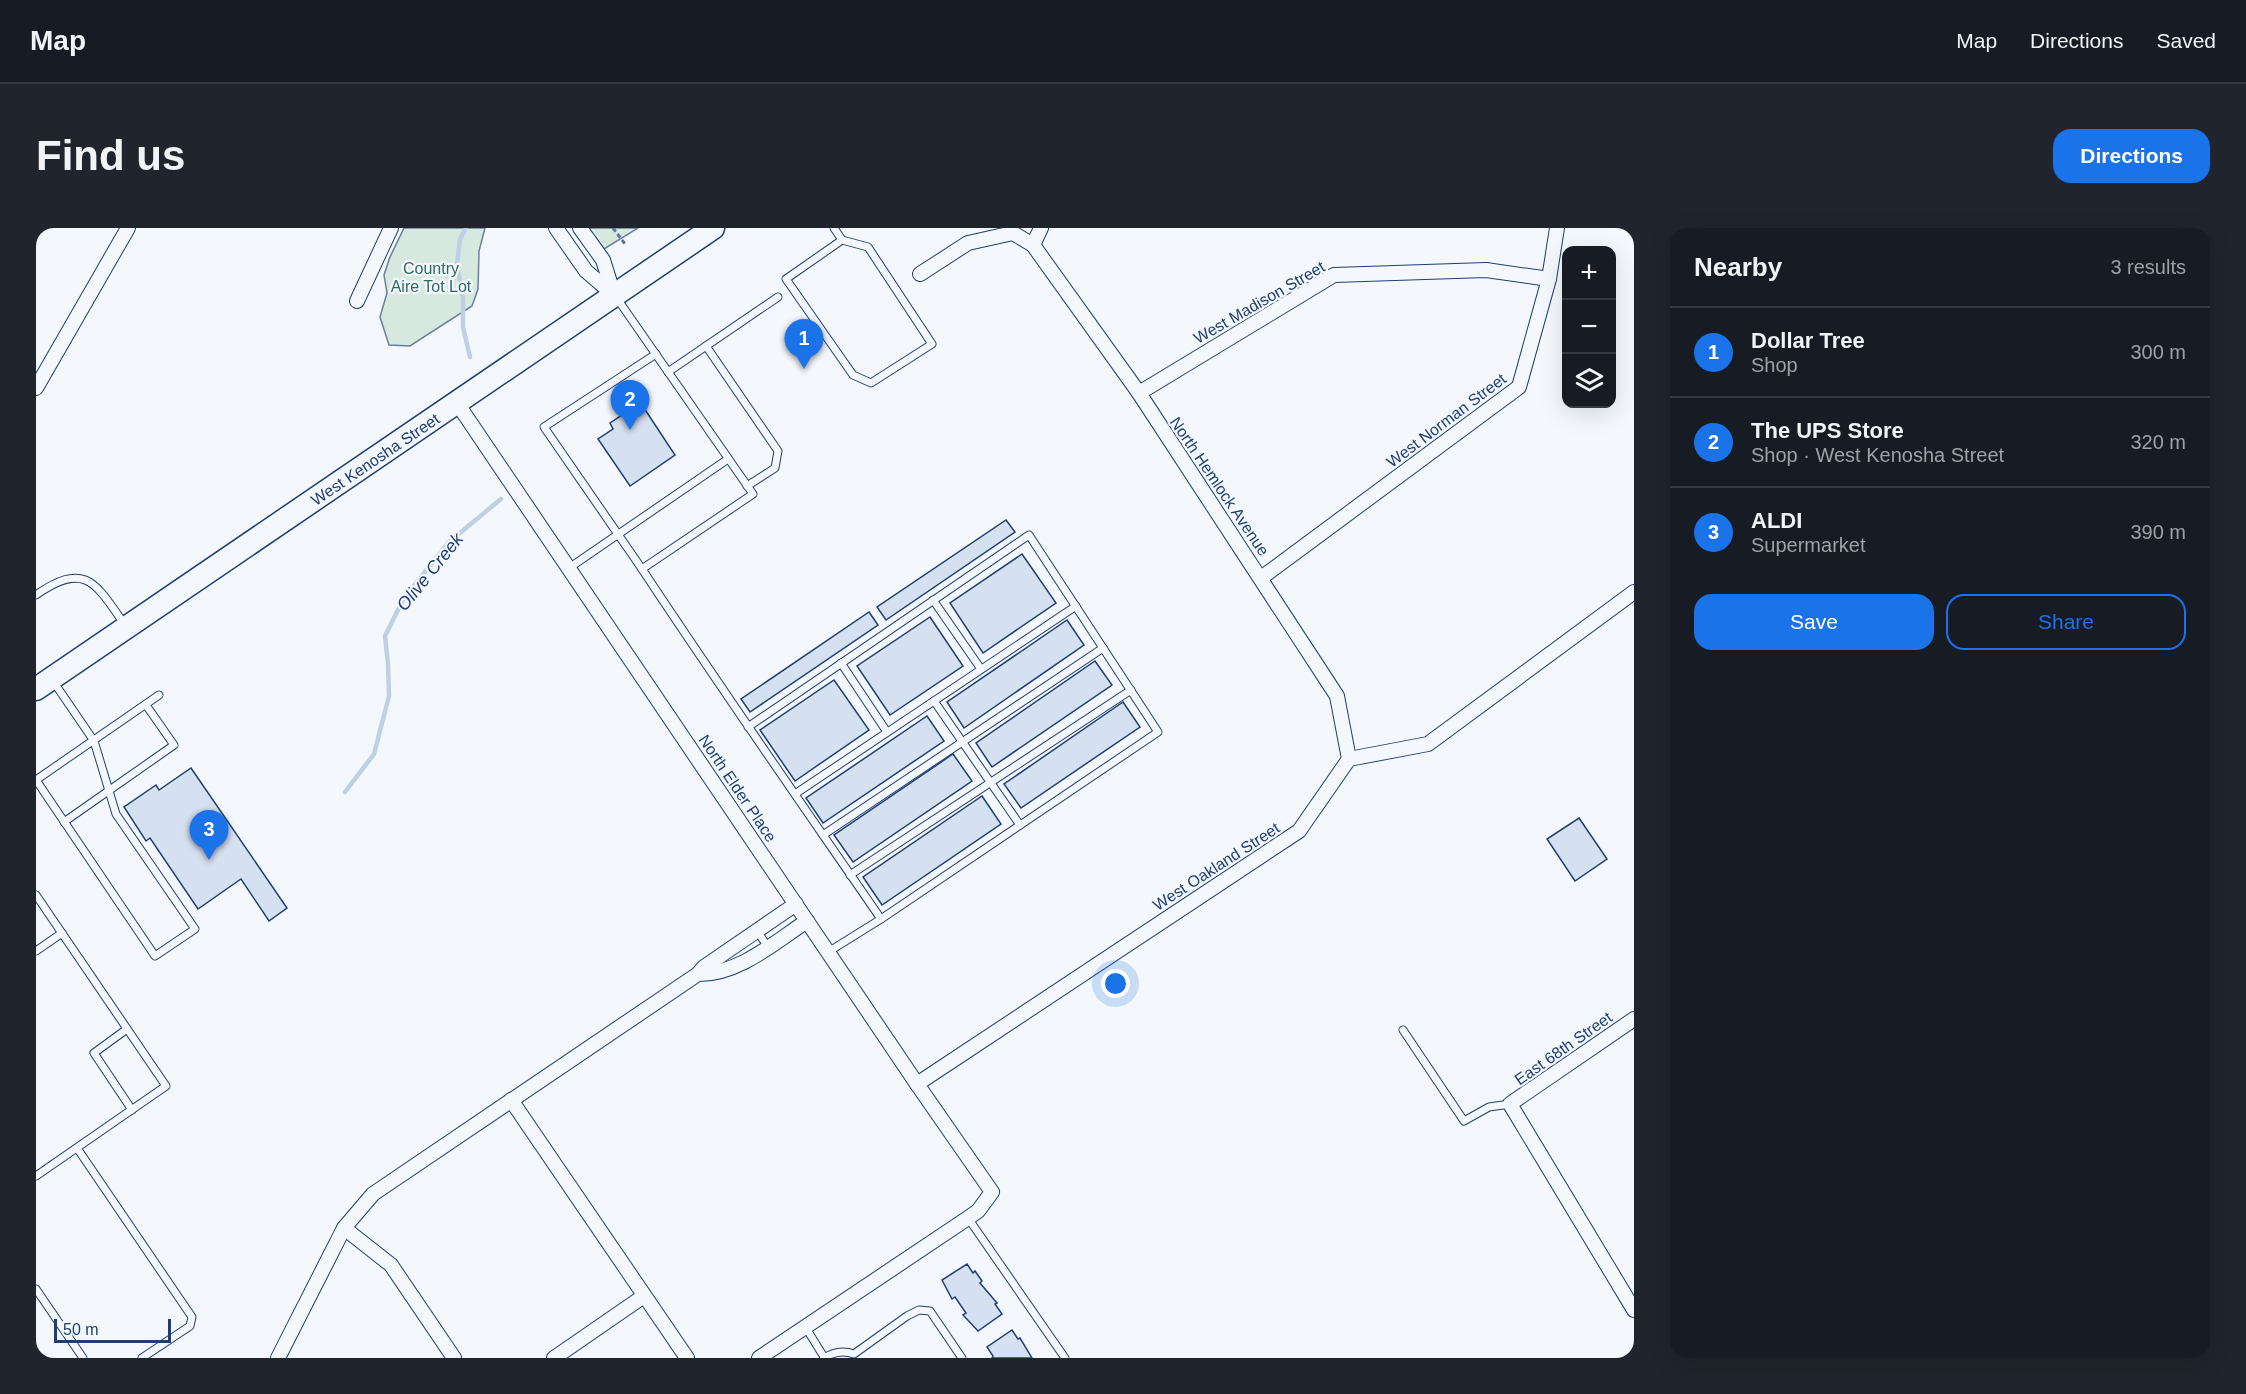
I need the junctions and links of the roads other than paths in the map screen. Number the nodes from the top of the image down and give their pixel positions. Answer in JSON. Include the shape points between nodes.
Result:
{"nodes":[{"id":1,"x":128,"y":228,"type":"edge"},
{"id":2,"x":391,"y":228,"type":"edge"},
{"id":3,"x":556,"y":228,"type":"edge"},
{"id":4,"x":580,"y":228,"type":"edge"},
{"id":5,"x":713,"y":228,"type":"edge"},
{"id":6,"x":834,"y":228,"type":"edge"},
{"id":7,"x":1041,"y":228,"type":"edge"},
{"id":8,"x":1557,"y":228,"type":"edge"},
{"id":9,"x":843,"y":240,"type":"junction"},
{"id":10,"x":1033,"y":244,"type":"junction"},
{"id":11,"x":920,"y":274,"type":"dead end"},
{"id":12,"x":1549,"y":279,"type":"junction"},
{"id":13,"x":614,"y":295,"type":"junction"},
{"id":14,"x":778,"y":297,"type":"dead end"},
{"id":15,"x":357,"y":301,"type":"dead end"},
{"id":16,"x":706,"y":346,"type":"junction"},
{"id":17,"x":656,"y":354,"type":"junction"},
{"id":18,"x":668,"y":372,"type":"junction"},
{"id":19,"x":36,"y":388,"type":"edge"},
{"id":20,"x":1139,"y":393,"type":"junction"},
{"id":21,"x":457,"y":403,"type":"junction"},
{"id":22,"x":728,"y":459,"type":"junction"},
{"id":23,"x":747,"y":486,"type":"junction"},
{"id":24,"x":618,"y":535,"type":"junction"},
{"id":25,"x":569,"y":568,"type":"junction"},
{"id":26,"x":642,"y":569,"type":"junction"},
{"id":27,"x":1261,"y":578,"type":"junction"},
{"id":28,"x":1634,"y":592,"type":"edge"},
{"id":29,"x":36,"y":595,"type":"edge"},
{"id":30,"x":933,"y":600,"type":"junction"},
{"id":31,"x":1076,"y":606,"type":"junction"},
{"id":32,"x":126,"y":627,"type":"junction"},
{"id":33,"x":1103,"y":648,"type":"junction"},
{"id":34,"x":841,"y":663,"type":"junction"},
{"id":35,"x":981,"y":669,"type":"junction"},
{"id":36,"x":44,"y":684,"type":"edge"},
{"id":37,"x":1131,"y":690,"type":"junction"},
{"id":38,"x":159,"y":695,"type":"dead end"},
{"id":39,"x":934,"y":701,"type":"junction"},
{"id":40,"x":146,"y":705,"type":"junction"},
{"id":41,"x":748,"y":727,"type":"junction"},
{"id":42,"x":887,"y":732,"type":"junction"},
{"id":43,"x":94,"y":741,"type":"junction"},
{"id":44,"x":963,"y":742,"type":"junction"},
{"id":45,"x":1349,"y":759,"type":"junction"},
{"id":46,"x":36,"y":780,"type":"edge"},
{"id":47,"x":991,"y":783,"type":"junction"},
{"id":48,"x":109,"y":790,"type":"junction"},
{"id":49,"x":795,"y":795,"type":"junction"},
{"id":50,"x":64,"y":822,"type":"junction"},
{"id":51,"x":1020,"y":825,"type":"junction"},
{"id":52,"x":823,"y":836,"type":"junction"},
{"id":53,"x":850,"y":875,"type":"junction"},
{"id":54,"x":36,"y":895,"type":"edge"},
{"id":55,"x":796,"y":904,"type":"junction"},
{"id":56,"x":881,"y":920,"type":"junction"},
{"id":57,"x":807,"y":921,"type":"junction"},
{"id":58,"x":757,"y":931,"type":"junction"},
{"id":59,"x":62,"y":933,"type":"junction"},
{"id":60,"x":768,"y":947,"type":"junction"},
{"id":61,"x":36,"y":951,"type":"edge"},
{"id":62,"x":828,"y":952,"type":"junction"},
{"id":63,"x":698,"y":974,"type":"junction"},
{"id":64,"x":1634,"y":1019,"type":"edge"},
{"id":65,"x":127,"y":1029,"type":"junction"},
{"id":66,"x":1403,"y":1030,"type":"dead end"},
{"id":67,"x":917,"y":1084,"type":"junction"},
{"id":68,"x":511,"y":1100,"type":"junction"},
{"id":69,"x":1510,"y":1104,"type":"junction"},
{"id":70,"x":132,"y":1110,"type":"junction"},
{"id":71,"x":77,"y":1148,"type":"junction"},
{"id":72,"x":36,"y":1176,"type":"edge"},
{"id":73,"x":968,"y":1218,"type":"junction"},
{"id":74,"x":344,"y":1228,"type":"junction"},
{"id":75,"x":36,"y":1289,"type":"edge"},
{"id":76,"x":644,"y":1296,"type":"junction"},
{"id":77,"x":1634,"y":1310,"type":"edge"},
{"id":78,"x":806,"y":1328,"type":"junction"},
{"id":79,"x":853,"y":1356,"type":"edge"},
{"id":80,"x":83,"y":1358,"type":"edge"},
{"id":81,"x":142,"y":1358,"type":"edge"},
{"id":82,"x":278,"y":1358,"type":"edge"},
{"id":83,"x":454,"y":1358,"type":"edge"},
{"id":84,"x":554,"y":1358,"type":"edge"},
{"id":85,"x":687,"y":1358,"type":"edge"},
{"id":86,"x":759,"y":1358,"type":"edge"},
{"id":87,"x":824,"y":1358,"type":"edge"},
{"id":88,"x":962,"y":1358,"type":"edge"},
{"id":89,"x":1065,"y":1358,"type":"edge"}],
"edges":[{"from":1,"to":19,"type":"street"},
{"from":2,"to":15,"type":"street"},
{"from":3,"to":13,"type":"street","via":[[586,271]]},
{"from":4,"to":13,"type":"street","via":[[603,260]]},
{"from":5,"to":13,"type":"main road","name":"West Kenosha Street"},
{"from":6,"to":9,"type":"lane"},
{"from":7,"to":10,"type":"street"},
{"from":8,"to":12,"type":"street","name":"West Norman Street"},
{"from":9,"to":9,"type":"lane","via":[[786,279],[853,375],[871,383],[932,344],[868,247]]},
{"from":10,"to":11,"type":"street","via":[[1013,233],[968,243]]},
{"from":10,"to":20,"type":"street","name":"North Hemlock Avenue"},
{"from":12,"to":20,"type":"street","name":"West Madison Street","via":[[1486,270],[1334,275]]},
{"from":12,"to":27,"type":"street","name":"West Norman Street","via":[[1519,387]]},
{"from":13,"to":17,"type":"lane"},
{"from":13,"to":21,"type":"main road","name":"West Kenosha Street"},
{"from":14,"to":16,"type":"lane"},
{"from":16,"to":18,"type":"lane"},
{"from":16,"to":23,"type":"lane","via":[[778,452],[776,468]]},
{"from":17,"to":18,"type":"lane"},
{"from":17,"to":24,"type":"lane","via":[[544,427]]},
{"from":18,"to":22,"type":"lane"},
{"from":20,"to":27,"type":"street","name":"North Hemlock Avenue"},
{"from":21,"to":25,"type":"street","name":"North Elder Place"},
{"from":21,"to":32,"type":"main road","name":"West Kenosha Street"},
{"from":22,"to":23,"type":"lane"},
{"from":22,"to":24,"type":"lane"},
{"from":23,"to":26,"type":"lane","via":[[753,494]]},
{"from":24,"to":25,"type":"lane"},
{"from":24,"to":26,"type":"lane"},
{"from":25,"to":55,"type":"street","name":"North Elder Place"},
{"from":26,"to":41,"type":"lane"},
{"from":27,"to":45,"type":"street","name":"North Hemlock Avenue","via":[[1337,696]]},
{"from":28,"to":45,"type":"street","via":[[1428,744]]},
{"from":29,"to":32,"type":"lane","via":[[54,582],[82,578],[104,595]]},
{"from":30,"to":31,"type":"lane","via":[[1029,535]]},
{"from":30,"to":34,"type":"lane"},
{"from":30,"to":35,"type":"lane"},
{"from":31,"to":33,"type":"lane"},
{"from":31,"to":35,"type":"lane"},
{"from":32,"to":36,"type":"main road","name":"West Kenosha Street"},
{"from":33,"to":37,"type":"lane"},
{"from":33,"to":44,"type":"lane"},
{"from":34,"to":41,"type":"lane"},
{"from":34,"to":42,"type":"lane"},
{"from":35,"to":39,"type":"lane"},
{"from":36,"to":43,"type":"lane"},
{"from":37,"to":47,"type":"lane"},
{"from":37,"to":51,"type":"lane","via":[[1158,732]]},
{"from":38,"to":40,"type":"lane"},
{"from":39,"to":42,"type":"lane"},
{"from":39,"to":44,"type":"lane"},
{"from":40,"to":43,"type":"lane"},
{"from":40,"to":48,"type":"lane","via":[[174,745]]},
{"from":41,"to":49,"type":"lane"},
{"from":42,"to":49,"type":"lane"},
{"from":43,"to":46,"type":"lane"},
{"from":43,"to":48,"type":"lane"},
{"from":44,"to":47,"type":"lane"},
{"from":44,"to":52,"type":"lane"},
{"from":45,"to":67,"type":"street","name":"West Oakland Street","via":[[1299,831]]},
{"from":46,"to":50,"type":"lane"},
{"from":47,"to":51,"type":"lane"},
{"from":47,"to":53,"type":"lane"},
{"from":48,"to":50,"type":"lane"},
{"from":48,"to":50,"type":"lane","via":[[116,814],[195,929],[155,956]]},
{"from":49,"to":52,"type":"lane"},
{"from":51,"to":56,"type":"lane"},
{"from":52,"to":53,"type":"lane"},
{"from":53,"to":56,"type":"lane"},
{"from":54,"to":59,"type":"lane"},
{"from":55,"to":57,"type":"street","name":"North Elder Place"},
{"from":55,"to":58,"type":"street"},
{"from":56,"to":62,"type":"lane"},
{"from":57,"to":60,"type":"street"},
{"from":57,"to":62,"type":"street","name":"North Elder Place"},
{"from":58,"to":60,"type":"lane"},
{"from":58,"to":63,"type":"street"},
{"from":59,"to":61,"type":"lane"},
{"from":59,"to":65,"type":"lane"},
{"from":60,"to":63,"type":"street","via":[[745,962],[709,975]]},
{"from":62,"to":67,"type":"street","name":"North Elder Place"},
{"from":63,"to":68,"type":"street"},
{"from":64,"to":69,"type":"street","name":"East 68th Street"},
{"from":65,"to":70,"type":"lane","via":[[94,1053]]},
{"from":65,"to":70,"type":"lane","via":[[166,1086]]},
{"from":66,"to":69,"type":"lane","via":[[1464,1121],[1489,1107]]},
{"from":67,"to":73,"type":"street","name":"North Elder Place","via":[[992,1192]]},
{"from":68,"to":74,"type":"street","via":[[373,1194]]},
{"from":68,"to":76,"type":"street"},
{"from":69,"to":77,"type":"street"},
{"from":70,"to":71,"type":"lane"},
{"from":71,"to":72,"type":"lane"},
{"from":71,"to":81,"type":"lane","via":[[192,1317],[189,1326]]},
{"from":73,"to":78,"type":"street"},
{"from":73,"to":89,"type":"lane"},
{"from":74,"to":82,"type":"street"},
{"from":74,"to":83,"type":"street","via":[[391,1265]]},
{"from":75,"to":80,"type":"lane"},
{"from":76,"to":84,"type":"street"},
{"from":76,"to":85,"type":"street"},
{"from":78,"to":86,"type":"street"},
{"from":78,"to":87,"type":"lane"},
{"from":79,"to":87,"type":"lane","via":[[847,1351]]},
{"from":79,"to":88,"type":"lane","via":[[919,1310],[930,1311]]}]}
